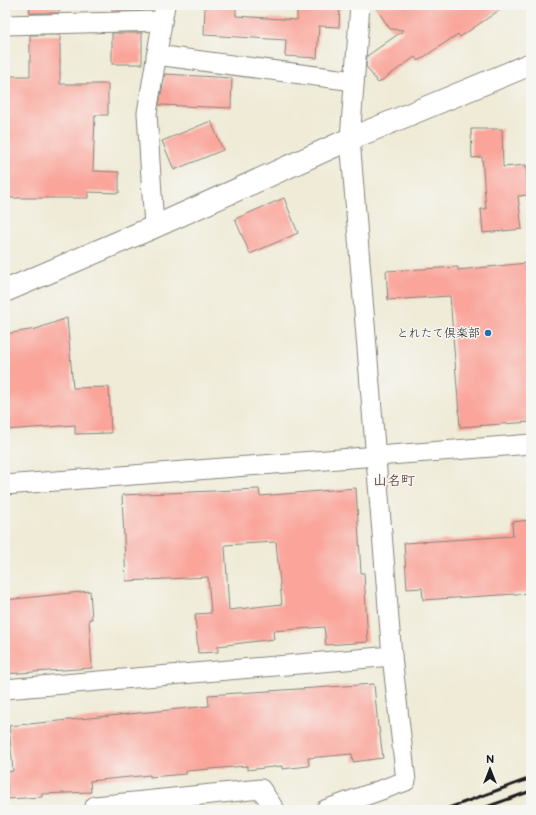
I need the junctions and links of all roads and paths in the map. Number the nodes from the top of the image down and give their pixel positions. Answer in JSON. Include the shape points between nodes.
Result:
{"nodes":[{"id":1,"x":360,"y":5,"type":"edge"},
{"id":2,"x":163,"y":13,"type":"edge"},
{"id":3,"x":5,"y":25,"type":"edge"},
{"id":4,"x":156,"y":55,"type":"junction"},
{"id":5,"x":531,"y":64,"type":"edge"},
{"id":6,"x":354,"y":81,"type":"junction"},
{"id":7,"x":350,"y":139,"type":"junction"},
{"id":8,"x":154,"y":227,"type":"junction"},
{"id":9,"x":5,"y":291,"type":"edge"},
{"id":10,"x":531,"y":444,"type":"edge"},
{"id":11,"x":375,"y":457,"type":"junction"},
{"id":12,"x":5,"y":485,"type":"edge"},
{"id":13,"x":392,"y":656,"type":"junction"},
{"id":14,"x":5,"y":689,"type":"edge"},
{"id":15,"x":95,"y":806,"type":"dead end"},
{"id":16,"x":275,"y":810,"type":"edge"},
{"id":17,"x":325,"y":810,"type":"edge"}],
"edges":[{"from":1,"to":6,"type":"street"},
{"from":2,"to":3,"type":"street"},
{"from":2,"to":4,"type":"street"},
{"from":4,"to":6,"type":"street"},
{"from":4,"to":8,"type":"street","via":[[147,113]]},
{"from":5,"to":7,"type":"street"},
{"from":6,"to":7,"type":"street"},
{"from":7,"to":8,"type":"street"},
{"from":7,"to":11,"type":"street"},
{"from":8,"to":9,"type":"street"},
{"from":10,"to":11,"type":"street"},
{"from":11,"to":12,"type":"street"},
{"from":11,"to":13,"type":"street"},
{"from":13,"to":14,"type":"street"},
{"from":13,"to":17,"type":"street","via":[[406,781]]},
{"from":15,"to":16,"type":"street","via":[[261,789]]}]}
